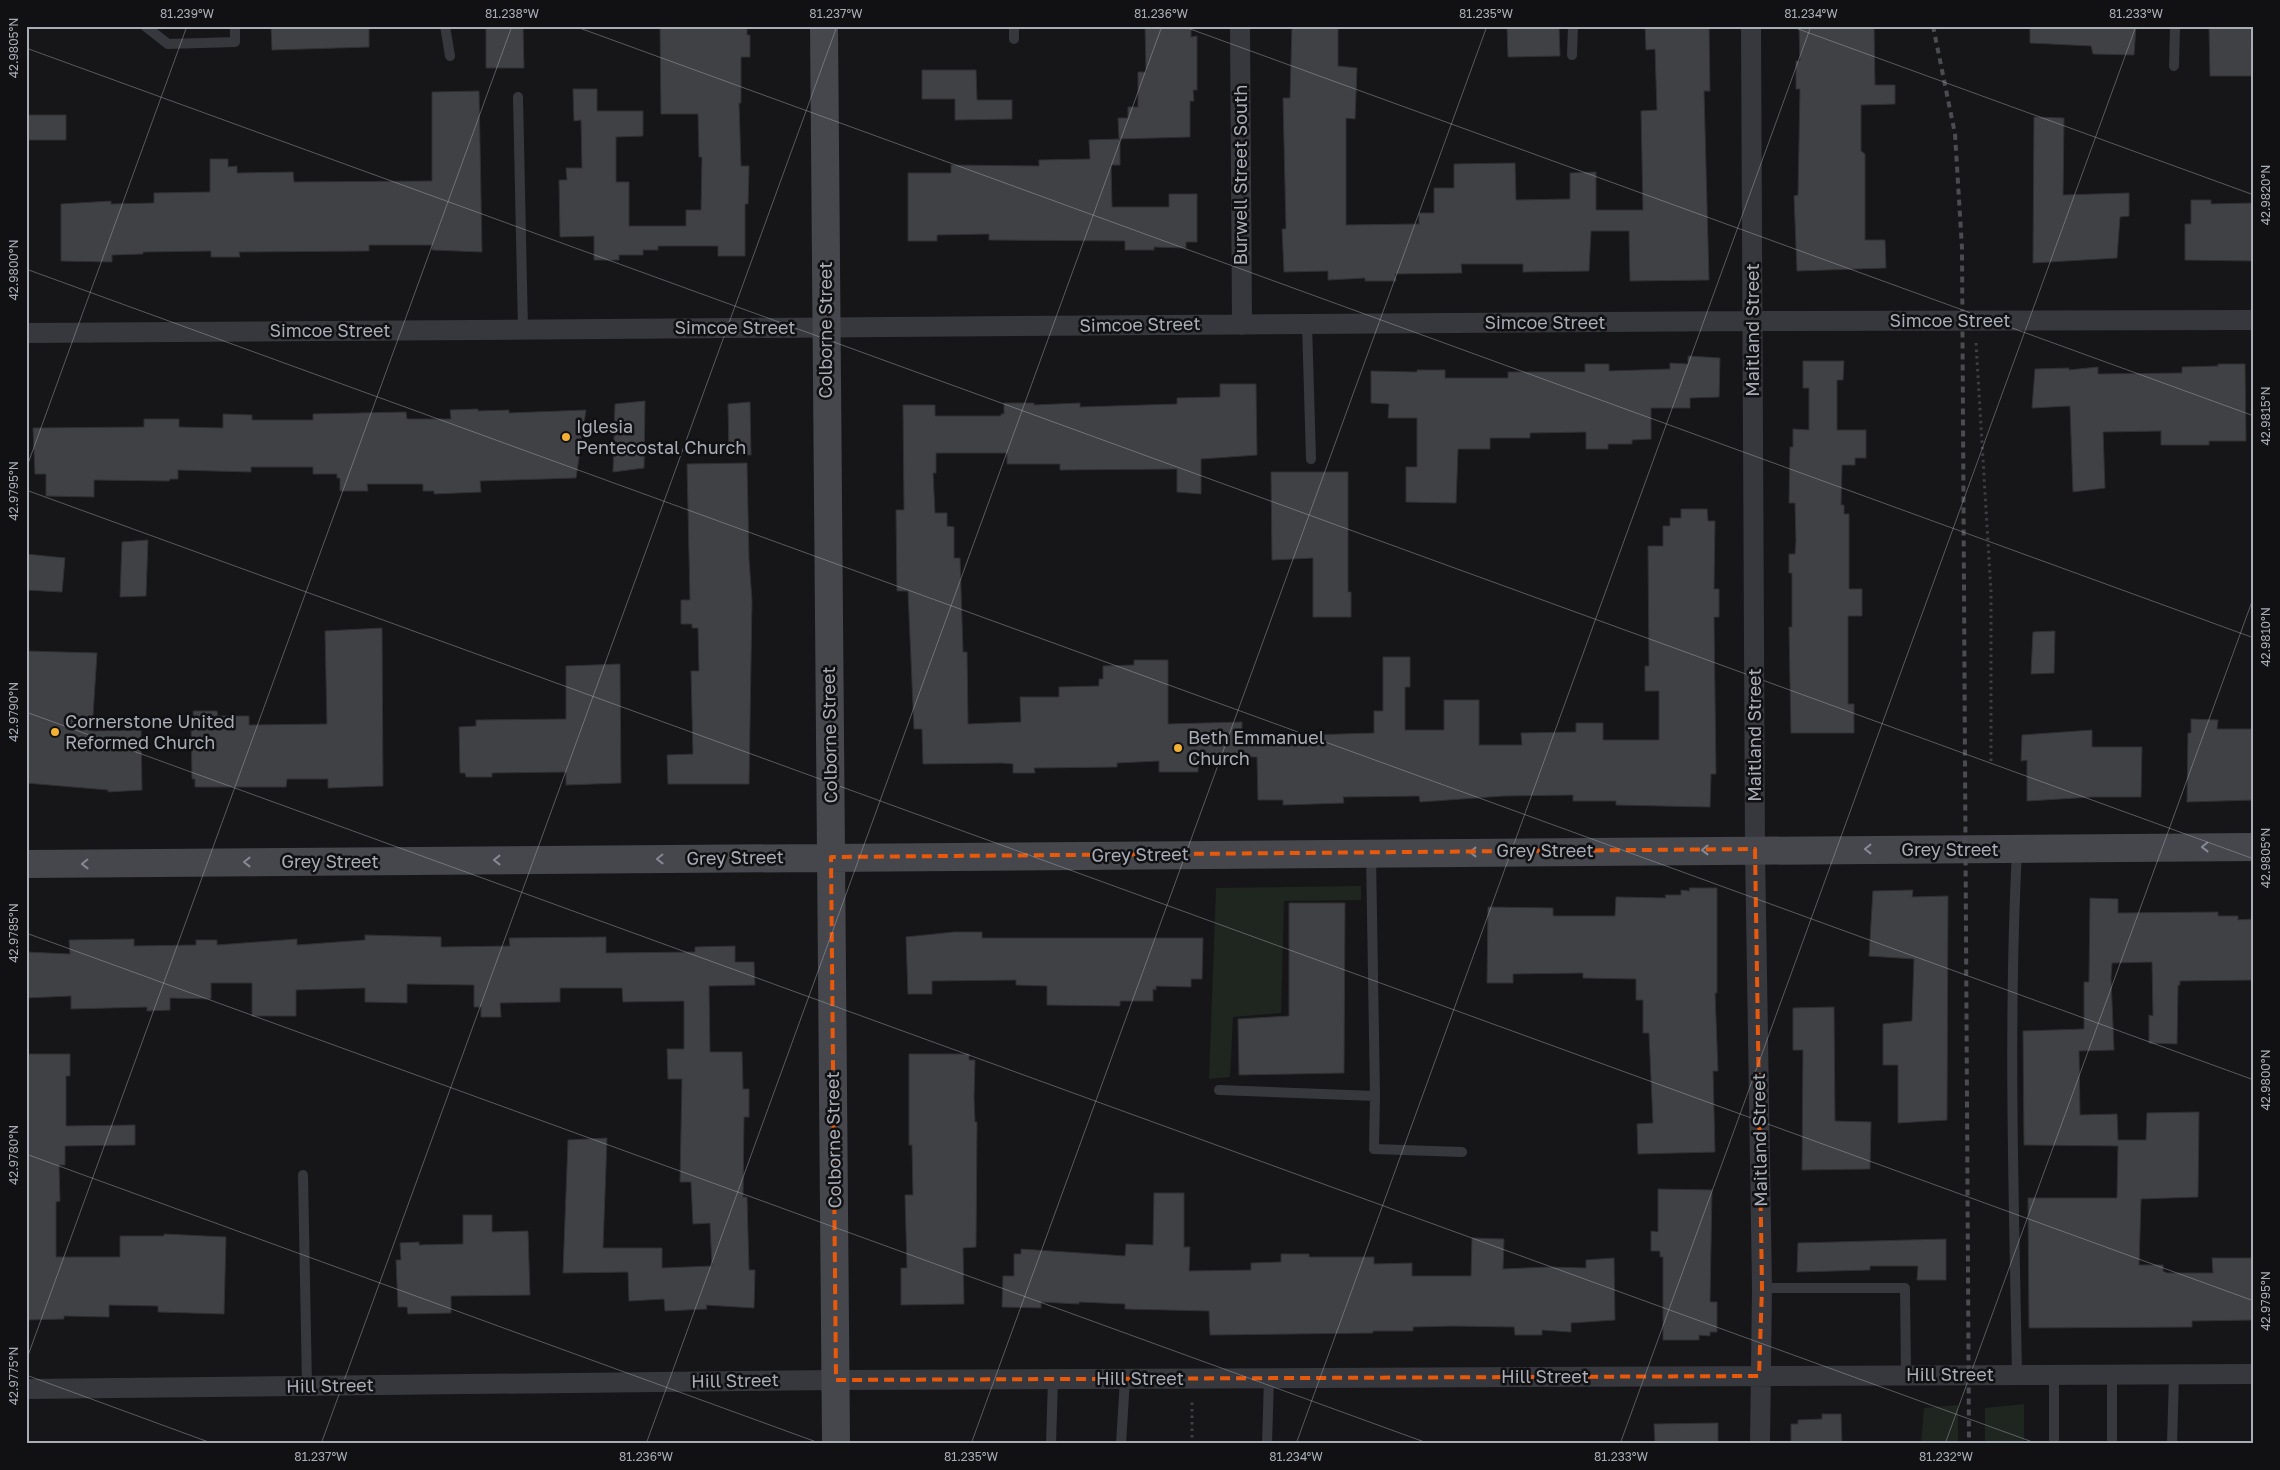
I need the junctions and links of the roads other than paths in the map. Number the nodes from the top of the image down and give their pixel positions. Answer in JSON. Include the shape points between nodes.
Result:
{"nodes":[{"id":1,"x":145,"y":26,"type":"edge"},
{"id":2,"x":235,"y":26,"type":"edge"},
{"id":3,"x":445,"y":26,"type":"edge"},
{"id":4,"x":824,"y":26,"type":"edge"},
{"id":5,"x":1014,"y":26,"type":"edge"},
{"id":6,"x":1240,"y":26,"type":"edge"},
{"id":7,"x":1573,"y":26,"type":"edge"},
{"id":8,"x":1752,"y":26,"type":"edge"},
{"id":9,"x":2175,"y":26,"type":"edge"},
{"id":10,"x":1014,"y":39,"type":"dead end"},
{"id":11,"x":450,"y":56,"type":"dead end"},
{"id":12,"x":1572,"y":56,"type":"dead end"},
{"id":13,"x":2174,"y":66,"type":"dead end"},
{"id":14,"x":518,"y":97,"type":"dead end"},
{"id":15,"x":2254,"y":320,"type":"edge"},
{"id":16,"x":1753,"y":321,"type":"junction"},
{"id":17,"x":1307,"y":324,"type":"junction"},
{"id":18,"x":1242,"y":325,"type":"junction"},
{"id":19,"x":825,"y":328,"type":"junction"},
{"id":20,"x":523,"y":330,"type":"junction"},
{"id":21,"x":26,"y":334,"type":"edge"},
{"id":22,"x":1311,"y":459,"type":"dead end"},
{"id":23,"x":2254,"y":846,"type":"edge"},
{"id":24,"x":1755,"y":849,"type":"junction"},
{"id":25,"x":2017,"y":850,"type":"junction"},
{"id":26,"x":1371,"y":852,"type":"junction"},
{"id":27,"x":831,"y":857,"type":"junction"},
{"id":28,"x":26,"y":864,"type":"edge"},
{"id":29,"x":1219,"y":1090,"type":"dead end"},
{"id":30,"x":1375,"y":1096,"type":"junction"},
{"id":31,"x":1462,"y":1152,"type":"dead end"},
{"id":32,"x":303,"y":1175,"type":"dead end"},
{"id":33,"x":1762,"y":1288,"type":"junction"},
{"id":34,"x":2017,"y":1374,"type":"junction"},
{"id":35,"x":2054,"y":1374,"type":"junction"},
{"id":36,"x":2112,"y":1374,"type":"junction"},
{"id":37,"x":2254,"y":1374,"type":"edge"},
{"id":38,"x":1906,"y":1375,"type":"junction"},
{"id":39,"x":2174,"y":1375,"type":"junction"},
{"id":40,"x":1759,"y":1376,"type":"junction"},
{"id":41,"x":1269,"y":1378,"type":"junction"},
{"id":42,"x":1125,"y":1379,"type":"junction"},
{"id":43,"x":836,"y":1380,"type":"junction"},
{"id":44,"x":1053,"y":1380,"type":"junction"},
{"id":45,"x":307,"y":1386,"type":"junction"},
{"id":46,"x":26,"y":1389,"type":"edge"},
{"id":47,"x":836,"y":1444,"type":"edge"},
{"id":48,"x":1051,"y":1444,"type":"edge"},
{"id":49,"x":1121,"y":1444,"type":"edge"},
{"id":50,"x":1267,"y":1444,"type":"edge"},
{"id":51,"x":1760,"y":1444,"type":"edge"},
{"id":52,"x":2054,"y":1444,"type":"edge"},
{"id":53,"x":2112,"y":1444,"type":"edge"},
{"id":54,"x":2172,"y":1444,"type":"edge"}],
"edges":[{"from":1,"to":2,"type":"lane","via":[[168,44],[235,42]]},
{"from":3,"to":11,"type":"lane"},
{"from":4,"to":19,"type":"street","name":"Colborne Street"},
{"from":5,"to":10,"type":"lane"},
{"from":6,"to":18,"type":"street","name":"Burwell Street South"},
{"from":7,"to":12,"type":"lane"},
{"from":8,"to":16,"type":"street","name":"Maitland Street"},
{"from":9,"to":13,"type":"lane"},
{"from":14,"to":20,"type":"lane"},
{"from":15,"to":16,"type":"street","name":"Simcoe Street"},
{"from":16,"to":17,"type":"street","name":"Simcoe Street"},
{"from":16,"to":24,"type":"street","name":"Maitland Street"},
{"from":17,"to":18,"type":"street","name":"Simcoe Street"},
{"from":17,"to":22,"type":"lane"},
{"from":18,"to":19,"type":"street","name":"Simcoe Street"},
{"from":19,"to":20,"type":"street","name":"Simcoe Street"},
{"from":19,"to":27,"type":"street","name":"Colborne Street"},
{"from":20,"to":21,"type":"street","name":"Simcoe Street"},
{"from":23,"to":25,"type":"street","name":"Grey Street","one_way":true},
{"from":25,"to":24,"type":"street","name":"Grey Street","one_way":true},
{"from":24,"to":26,"type":"street","name":"Grey Street","one_way":true},
{"from":24,"to":33,"type":"street","name":"Maitland Street"},
{"from":25,"to":34,"type":"lane","via":[[2012,944],[2011,1083]]},
{"from":26,"to":27,"type":"street","name":"Grey Street"},
{"from":26,"to":30,"type":"lane"},
{"from":27,"to":28,"type":"street","name":"Grey Street","one_way":true},
{"from":27,"to":43,"type":"street","name":"Colborne Street"},
{"from":29,"to":30,"type":"lane"},
{"from":30,"to":31,"type":"lane","via":[[1374,1149]]},
{"from":32,"to":45,"type":"lane"},
{"from":33,"to":38,"type":"lane","via":[[1905,1288]]},
{"from":33,"to":40,"type":"street","name":"Maitland Street"},
{"from":34,"to":35,"type":"street","name":"Hill Street"},
{"from":34,"to":38,"type":"street","name":"Hill Street"},
{"from":35,"to":36,"type":"street","name":"Hill Street"},
{"from":35,"to":52,"type":"lane"},
{"from":36,"to":39,"type":"street","name":"Hill Street"},
{"from":36,"to":53,"type":"lane"},
{"from":37,"to":39,"type":"street","name":"Hill Street"},
{"from":38,"to":40,"type":"street","name":"Hill Street"},
{"from":39,"to":54,"type":"lane"},
{"from":40,"to":41,"type":"street","name":"Hill Street"},
{"from":40,"to":51,"type":"street","name":"Maitland Street"},
{"from":41,"to":42,"type":"street","name":"Hill Street"},
{"from":41,"to":50,"type":"lane"},
{"from":42,"to":44,"type":"street","name":"Hill Street"},
{"from":42,"to":49,"type":"lane"},
{"from":43,"to":44,"type":"street","name":"Hill Street"},
{"from":43,"to":45,"type":"street","name":"Hill Street"},
{"from":43,"to":47,"type":"street","name":"Colborne Street"},
{"from":44,"to":48,"type":"lane"},
{"from":45,"to":46,"type":"street","name":"Hill Street"}]}
